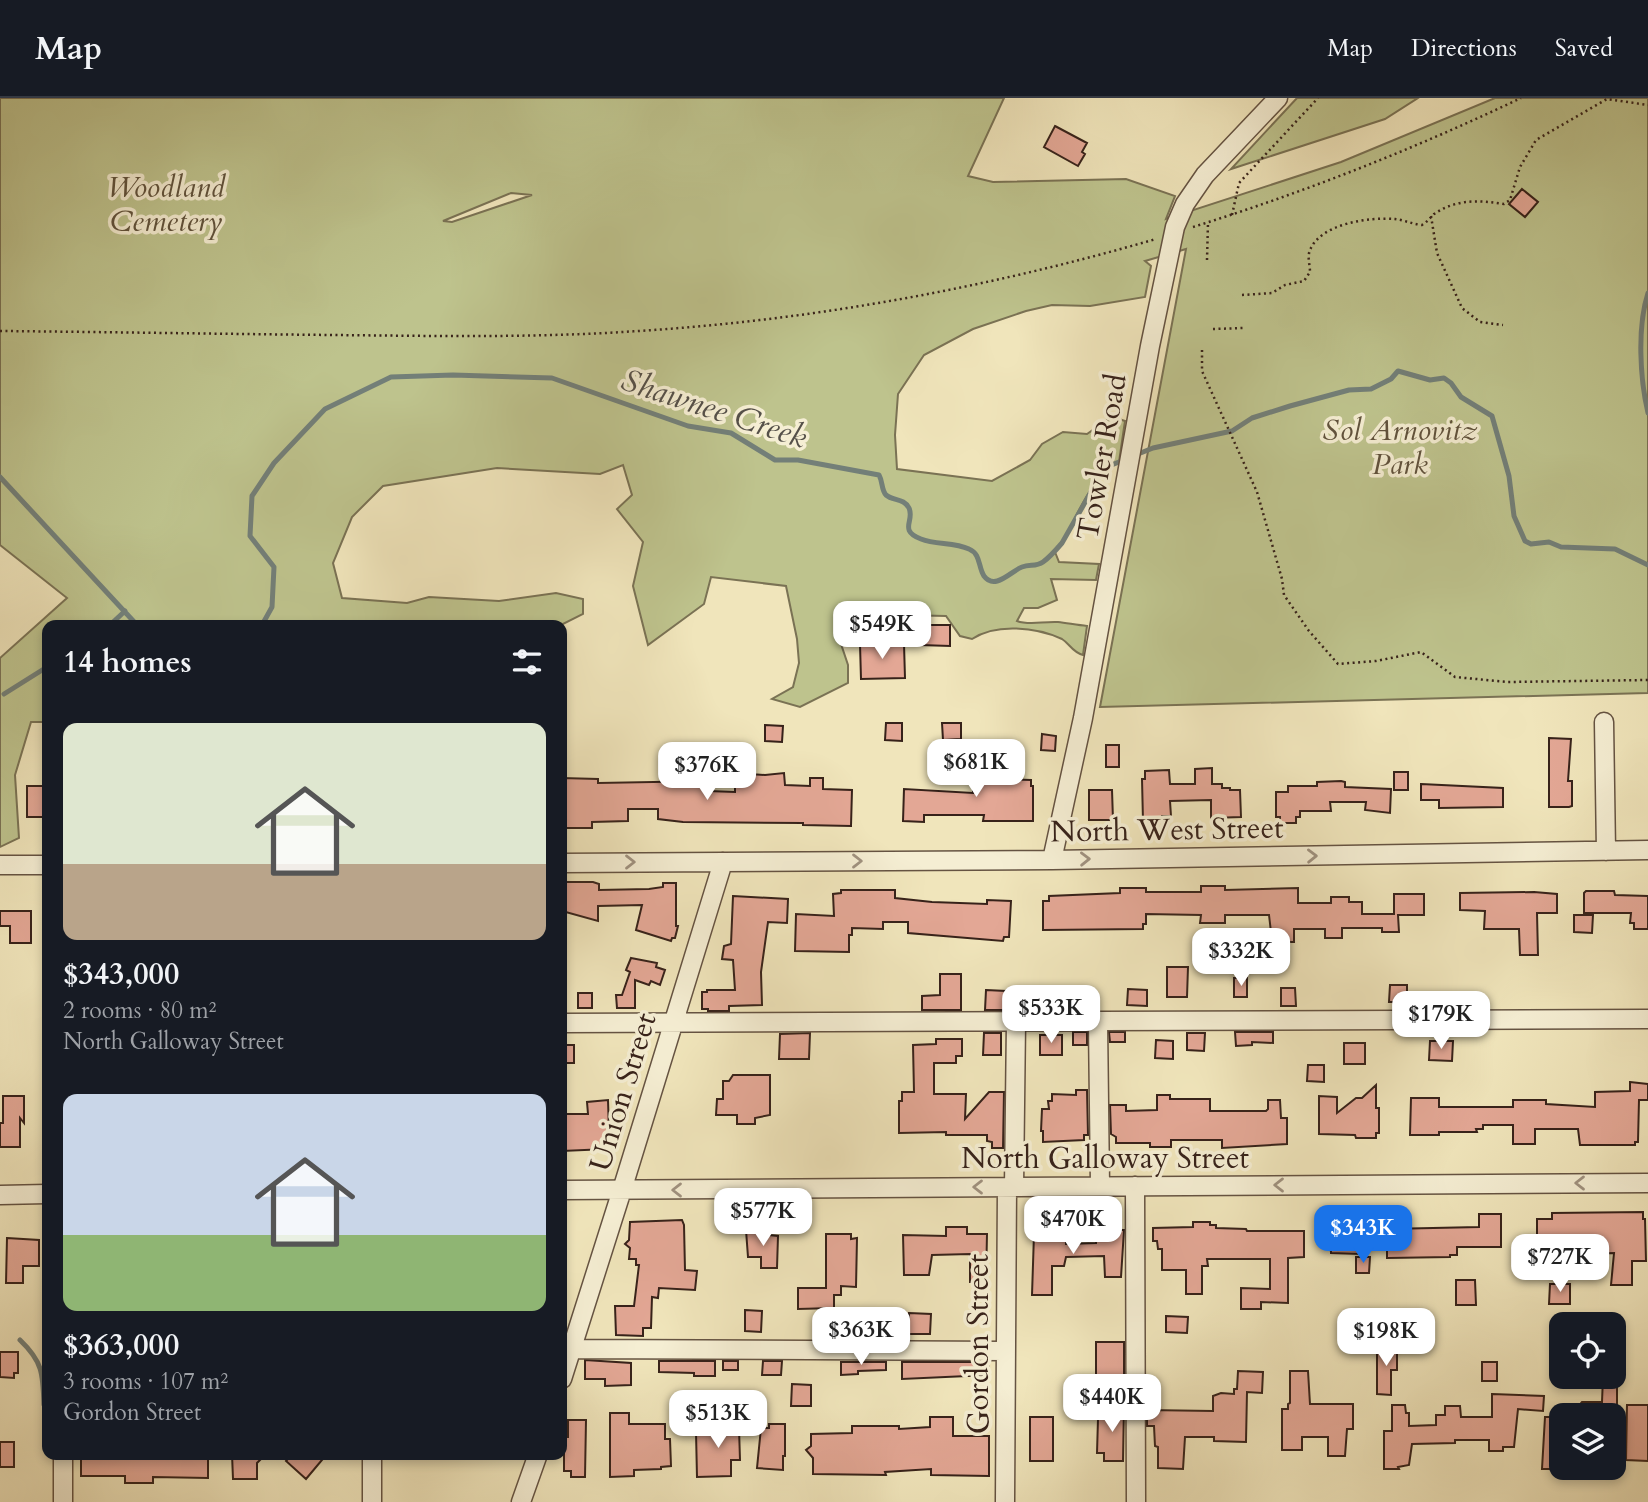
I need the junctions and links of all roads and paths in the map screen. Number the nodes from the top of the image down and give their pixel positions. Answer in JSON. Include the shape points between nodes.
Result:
{"nodes":[{"id":1,"x":1278,"y":98,"type":"edge"},
{"id":2,"x":1318,"y":98,"type":"edge"},
{"id":3,"x":1521,"y":98,"type":"edge"},
{"id":4,"x":1648,"y":105,"type":"edge"},
{"id":5,"x":1232,"y":215,"type":"junction"},
{"id":6,"x":1431,"y":216,"type":"junction"},
{"id":7,"x":1208,"y":223,"type":"junction"},
{"id":8,"x":1173,"y":234,"type":"junction"},
{"id":9,"x":1207,"y":260,"type":"dead end"},
{"id":10,"x":1242,"y":295,"type":"dead end"},
{"id":11,"x":1503,"y":325,"type":"dead end"},
{"id":12,"x":1213,"y":328,"type":"dead end"},
{"id":13,"x":1242,"y":328,"type":"dead end"},
{"id":14,"x":0,"y":331,"type":"edge"},
{"id":15,"x":1202,"y":349,"type":"dead end"},
{"id":16,"x":1648,"y":680,"type":"edge"},
{"id":17,"x":1604,"y":722,"type":"dead end"},
{"id":18,"x":1648,"y":850,"type":"edge"},
{"id":19,"x":1606,"y":851,"type":"junction"},
{"id":20,"x":1052,"y":860,"type":"junction"},
{"id":21,"x":723,"y":862,"type":"junction"},
{"id":22,"x":567,"y":863,"type":"edge"},
{"id":23,"x":0,"y":865,"type":"edge"},
{"id":24,"x":42,"y":865,"type":"edge"},
{"id":25,"x":1648,"y":1019,"type":"edge"},
{"id":26,"x":1016,"y":1022,"type":"junction"},
{"id":27,"x":567,"y":1023,"type":"edge"},
{"id":28,"x":674,"y":1023,"type":"junction"},
{"id":29,"x":1098,"y":1023,"type":"junction"},
{"id":30,"x":1648,"y":1183,"type":"edge"},
{"id":31,"x":1100,"y":1186,"type":"junction"},
{"id":32,"x":1135,"y":1186,"type":"junction"},
{"id":33,"x":1011,"y":1187,"type":"junction"},
{"id":34,"x":567,"y":1190,"type":"edge"},
{"id":35,"x":622,"y":1190,"type":"junction"},
{"id":36,"x":42,"y":1194,"type":"edge"},
{"id":37,"x":0,"y":1195,"type":"edge"},
{"id":38,"x":567,"y":1348,"type":"edge"},
{"id":39,"x":567,"y":1351,"type":"edge"},
{"id":40,"x":1006,"y":1351,"type":"junction"},
{"id":41,"x":63,"y":1460,"type":"edge"},
{"id":42,"x":372,"y":1460,"type":"edge"},
{"id":43,"x":536,"y":1460,"type":"edge"},
{"id":44,"x":63,"y":1502,"type":"edge"},
{"id":45,"x":372,"y":1502,"type":"edge"},
{"id":46,"x":522,"y":1502,"type":"edge"},
{"id":47,"x":1004,"y":1502,"type":"edge"},
{"id":48,"x":1136,"y":1502,"type":"edge"}],
"edges":[{"from":1,"to":8,"type":"street","name":"Towler Road","via":[[1205,175],[1185,204]]},
{"from":2,"to":5,"type":"path","via":[[1239,183]]},
{"from":3,"to":5,"type":"path","via":[[1375,163]]},
{"from":4,"to":6,"type":"path","via":[[1607,99],[1536,139],[1520,167],[1510,200],[1504,204],[1474,200]]},
{"from":5,"to":7,"type":"path"},
{"from":6,"to":10,"type":"path","via":[[1420,225],[1381,218],[1346,224],[1312,246],[1306,279],[1270,294]]},
{"from":6,"to":11,"type":"path","via":[[1437,253],[1462,308],[1480,322]]},
{"from":7,"to":8,"type":"path"},
{"from":7,"to":9,"type":"path"},
{"from":8,"to":14,"type":"path","via":[[931,293],[806,314],[660,330],[481,337]]},
{"from":8,"to":20,"type":"street","name":"Towler Road"},
{"from":12,"to":13,"type":"path"},
{"from":15,"to":16,"type":"path","via":[[1202,371],[1265,514],[1284,594],[1338,664],[1421,652],[1455,677],[1508,682]]},
{"from":17,"to":19,"type":"street"},
{"from":18,"to":19,"type":"street","name":"North West Street"},
{"from":20,"to":19,"type":"street","name":"North West Street","one_way":true},
{"from":21,"to":20,"type":"street","name":"North West Street","one_way":true},
{"from":22,"to":21,"type":"street","name":"North West Street","one_way":true},
{"from":21,"to":28,"type":"street","name":"Union Street"},
{"from":23,"to":24,"type":"street"},
{"from":25,"to":29,"type":"street"},
{"from":26,"to":28,"type":"street"},
{"from":26,"to":29,"type":"street"},
{"from":26,"to":33,"type":"street","name":"Gordon Street"},
{"from":27,"to":28,"type":"street"},
{"from":28,"to":35,"type":"street","name":"Union Street"},
{"from":29,"to":31,"type":"street"},
{"from":30,"to":32,"type":"street","name":"North Galloway Street","one_way":true},
{"from":31,"to":32,"type":"street","name":"North Galloway Street"},
{"from":31,"to":33,"type":"street","name":"North Galloway Street"},
{"from":32,"to":48,"type":"street"},
{"from":33,"to":35,"type":"street","name":"North Galloway Street","one_way":true},
{"from":33,"to":40,"type":"street","name":"Gordon Street"},
{"from":34,"to":35,"type":"street","name":"North Galloway Street"},
{"from":35,"to":38,"type":"street","name":"Union Street"},
{"from":36,"to":37,"type":"street"},
{"from":39,"to":40,"type":"street"},
{"from":40,"to":47,"type":"street","name":"Gordon Street"},
{"from":41,"to":44,"type":"street"},
{"from":42,"to":45,"type":"street"},
{"from":43,"to":46,"type":"street"}]}
